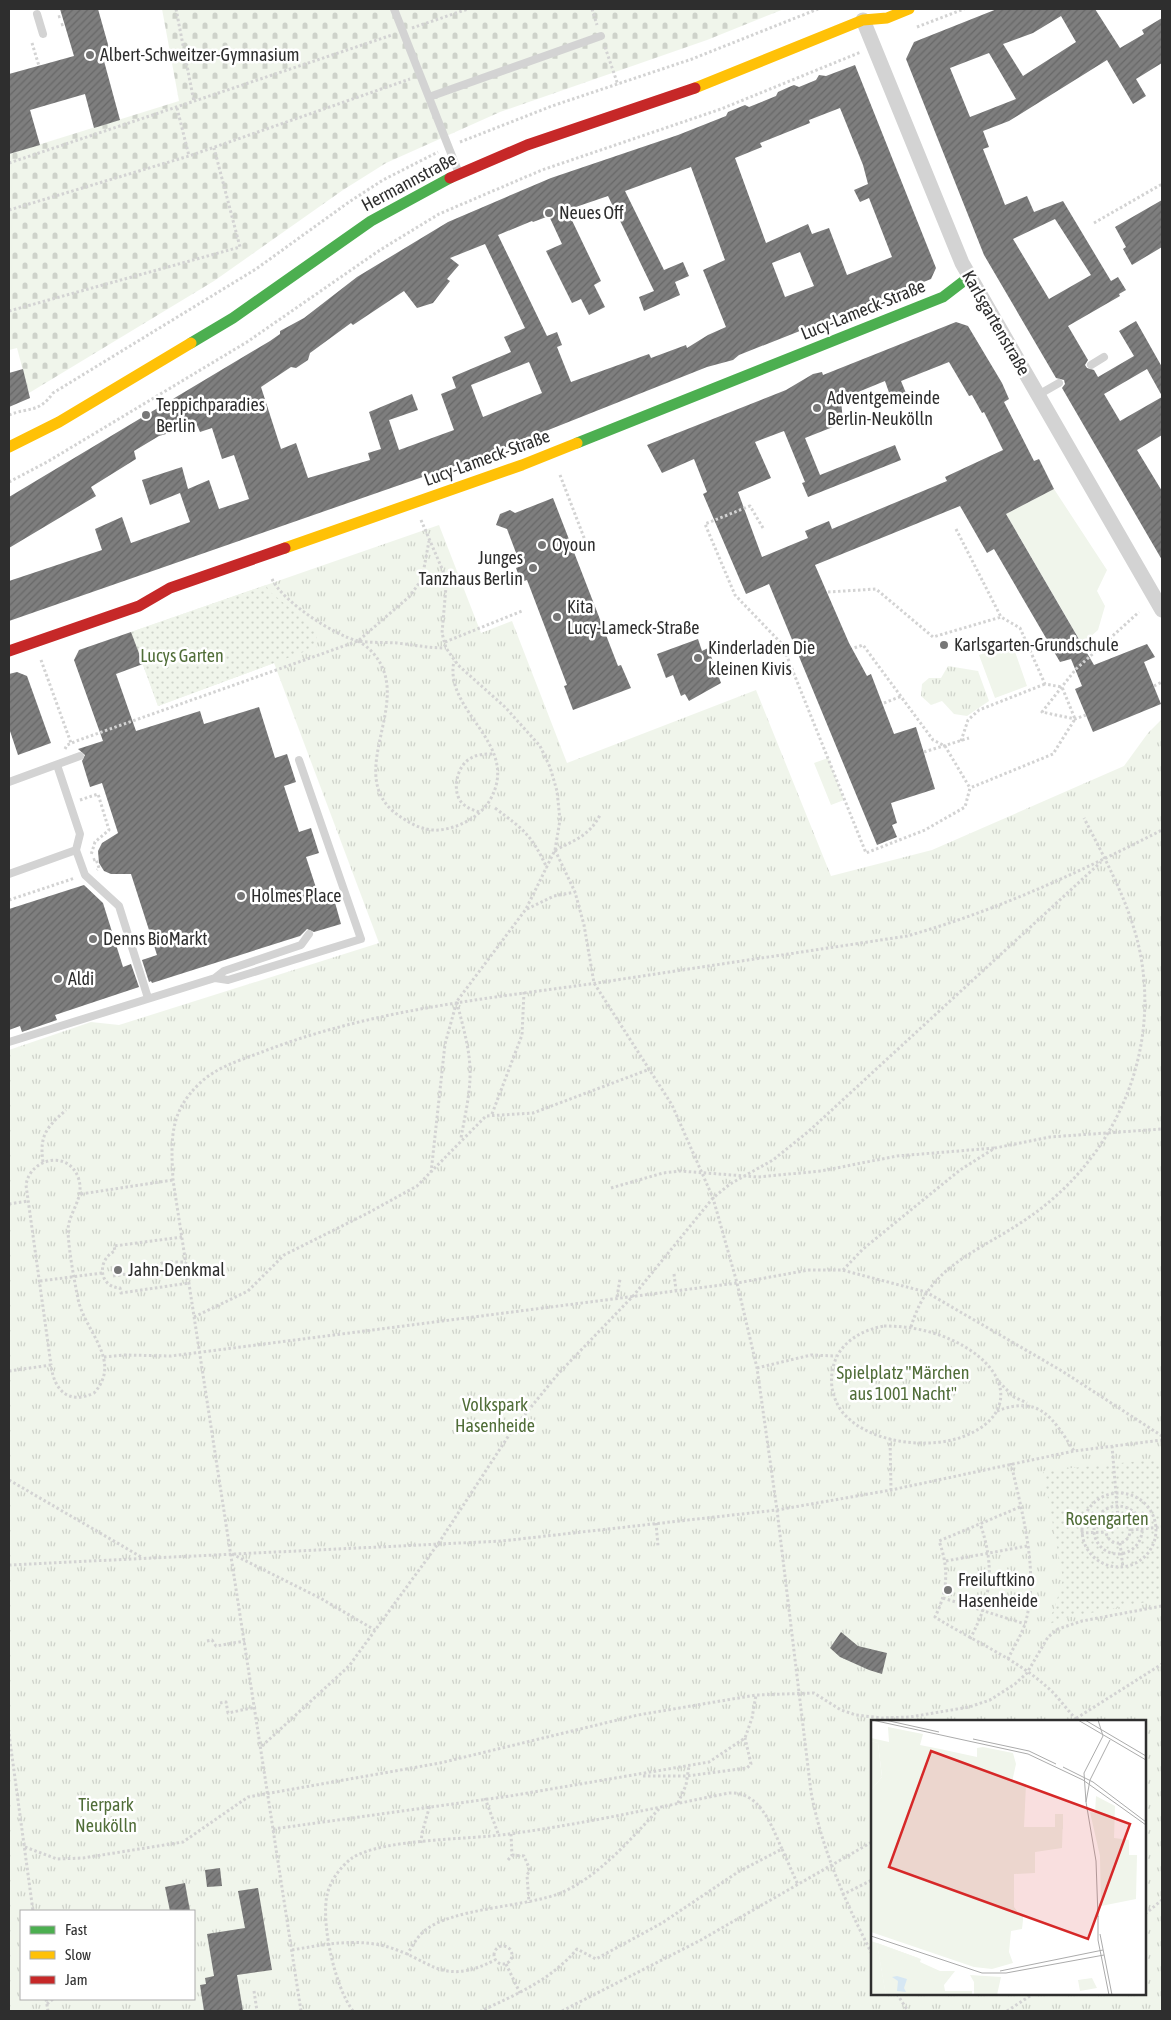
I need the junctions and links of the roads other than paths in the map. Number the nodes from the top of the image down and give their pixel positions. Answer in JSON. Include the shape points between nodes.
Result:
{"nodes":[{"id":1,"x":394,"y":9,"type":"edge"},
{"id":2,"x":908,"y":9,"type":"edge"},
{"id":3,"x":37,"y":14,"type":"dead end"},
{"id":4,"x":867,"y":14,"type":"edge"},
{"id":5,"x":43,"y":34,"type":"dead end"},
{"id":6,"x":601,"y":36,"type":"dead end"},
{"id":7,"x":429,"y":97,"type":"junction"},
{"id":8,"x":459,"y":173,"type":"junction"},
{"id":9,"x":969,"y":277,"type":"junction"},
{"id":10,"x":1104,"y":357,"type":"dead end"},
{"id":11,"x":1091,"y":365,"type":"dead end"},
{"id":12,"x":1059,"y":383,"type":"dead end"},
{"id":13,"x":1038,"y":395,"type":"junction"},
{"id":14,"x":9,"y":447,"type":"edge"},
{"id":15,"x":1162,"y":610,"type":"edge"},
{"id":16,"x":9,"y":651,"type":"edge"},
{"id":17,"x":80,"y":756,"type":"dead end"},
{"id":18,"x":299,"y":760,"type":"dead end"},
{"id":19,"x":57,"y":765,"type":"junction"},
{"id":20,"x":9,"y":782,"type":"edge"},
{"id":21,"x":76,"y":850,"type":"junction"},
{"id":22,"x":9,"y":874,"type":"edge"},
{"id":23,"x":309,"y":934,"type":"dead end"},
{"id":24,"x":215,"y":978,"type":"junction"},
{"id":25,"x":148,"y":998,"type":"junction"},
{"id":26,"x":9,"y":1042,"type":"edge"}],
"edges":[{"from":1,"to":7,"type":"lane"},
{"from":2,"to":4,"type":"street","name":"Hermannstraße","via":[[887,18]]},
{"from":3,"to":5,"type":"lane"},
{"from":4,"to":8,"type":"street","name":"Hermannstraße","via":[[718,79],[527,145]]},
{"from":4,"to":9,"type":"street","name":"Karlsgartenstraße"},
{"from":6,"to":7,"type":"lane"},
{"from":7,"to":8,"type":"lane"},
{"from":8,"to":14,"type":"street","name":"Hermannstraße","via":[[371,222],[233,318],[59,422]]},
{"from":9,"to":13,"type":"street","name":"Karlsgartenstraße"},
{"from":9,"to":16,"type":"street","name":"Lucy-Lameck-Straße","via":[[943,297],[538,458],[170,588],[139,606]]},
{"from":10,"to":11,"type":"lane"},
{"from":12,"to":13,"type":"lane"},
{"from":13,"to":15,"type":"street","name":"Karlsgartenstraße"},
{"from":17,"to":19,"type":"lane"},
{"from":18,"to":24,"type":"lane","via":[[361,939],[228,980]]},
{"from":19,"to":20,"type":"lane"},
{"from":19,"to":21,"type":"lane","via":[[80,834]]},
{"from":21,"to":22,"type":"lane"},
{"from":21,"to":25,"type":"lane","via":[[85,875],[118,906]]},
{"from":23,"to":24,"type":"lane","via":[[301,945],[224,971]]},
{"from":24,"to":25,"type":"lane"},
{"from":25,"to":26,"type":"lane"}]}
